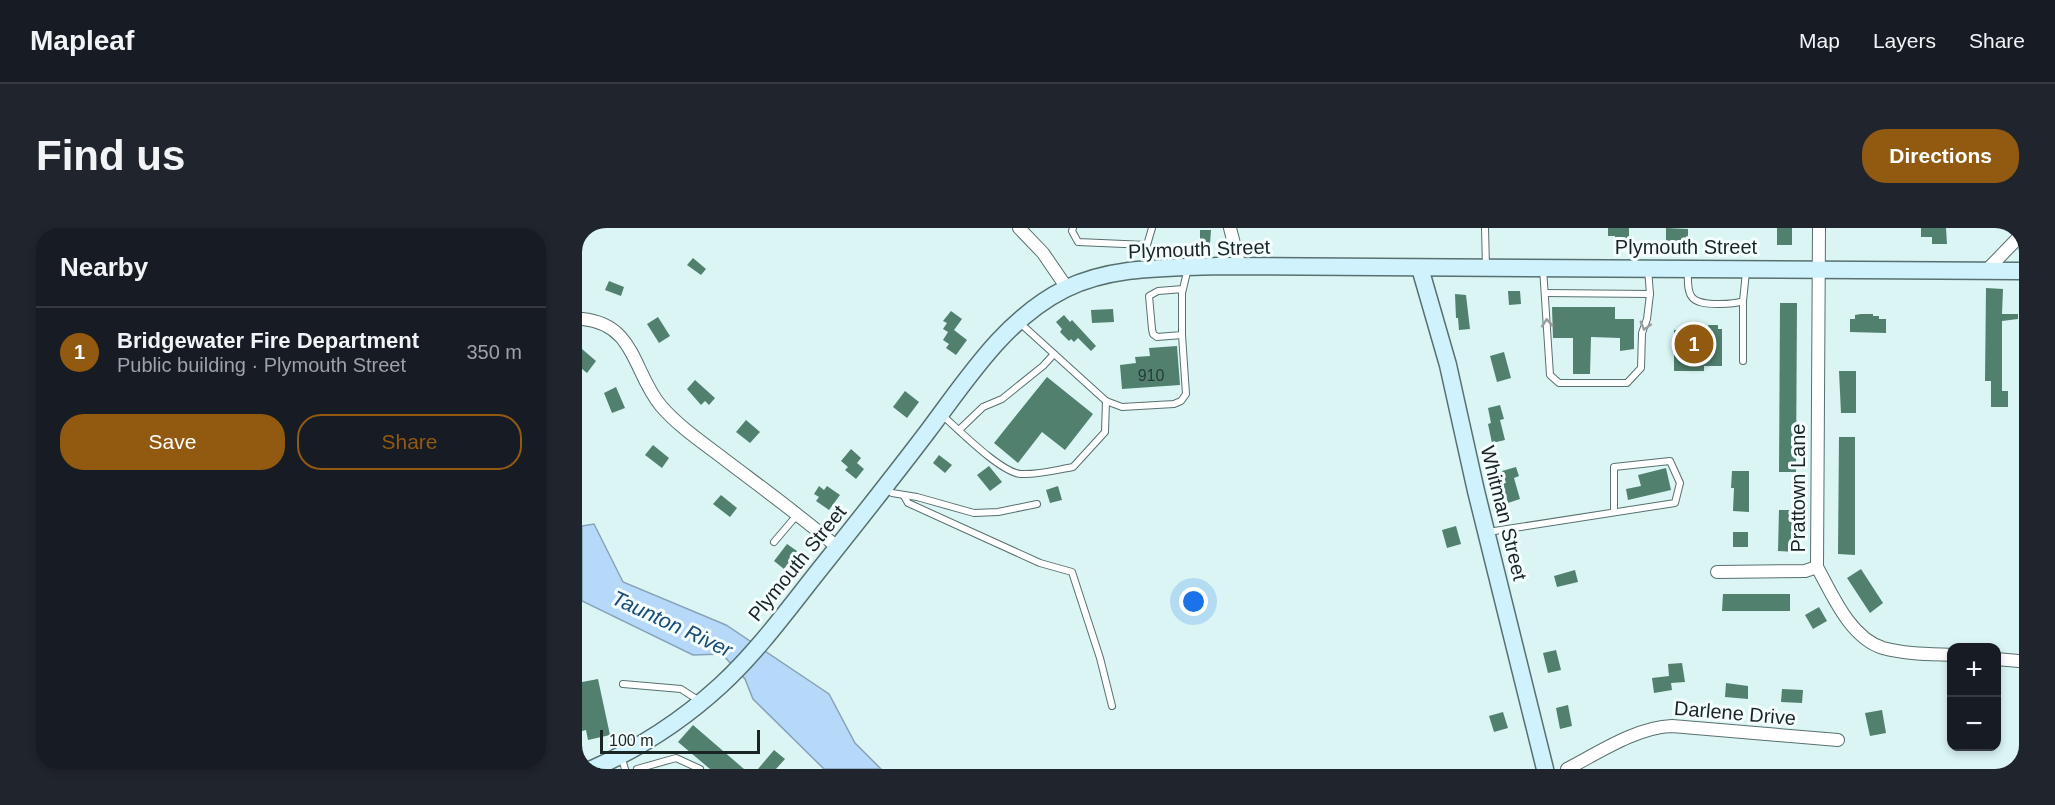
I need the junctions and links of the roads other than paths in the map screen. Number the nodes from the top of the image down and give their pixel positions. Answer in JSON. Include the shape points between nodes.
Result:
{"nodes":[{"id":1,"x":1019,"y":228,"type":"edge"},
{"id":2,"x":1073,"y":228,"type":"edge"},
{"id":3,"x":1152,"y":228,"type":"edge"},
{"id":4,"x":1230,"y":228,"type":"edge"},
{"id":5,"x":1485,"y":228,"type":"edge"},
{"id":6,"x":1819,"y":228,"type":"edge"},
{"id":7,"x":2019,"y":237,"type":"edge"},
{"id":8,"x":1147,"y":245,"type":"junction"},
{"id":9,"x":1188,"y":267,"type":"junction"},
{"id":10,"x":1240,"y":267,"type":"junction"},
{"id":11,"x":1420,"y":268,"type":"junction"},
{"id":12,"x":1486,"y":268,"type":"junction"},
{"id":13,"x":1543,"y":268,"type":"junction"},
{"id":14,"x":1648,"y":268,"type":"junction"},
{"id":15,"x":1688,"y":268,"type":"junction"},
{"id":16,"x":1746,"y":268,"type":"junction"},
{"id":17,"x":1148,"y":269,"type":"junction"},
{"id":18,"x":1819,"y":269,"type":"junction"},
{"id":19,"x":1986,"y":271,"type":"junction"},
{"id":20,"x":2019,"y":271,"type":"edge"},
{"id":21,"x":1067,"y":288,"type":"junction"},
{"id":22,"x":1183,"y":289,"type":"junction"},
{"id":23,"x":1545,"y":293,"type":"junction"},
{"id":24,"x":1650,"y":294,"type":"junction"},
{"id":25,"x":1743,"y":301,"type":"junction"},
{"id":26,"x":582,"y":319,"type":"edge"},
{"id":27,"x":1017,"y":321,"type":"junction"},
{"id":28,"x":1182,"y":335,"type":"junction"},
{"id":29,"x":1054,"y":354,"type":"junction"},
{"id":30,"x":1743,"y":362,"type":"dead end"},
{"id":31,"x":1106,"y":401,"type":"junction"},
{"id":32,"x":941,"y":414,"type":"junction"},
{"id":33,"x":959,"y":430,"type":"junction"},
{"id":34,"x":885,"y":487,"type":"junction"},
{"id":35,"x":904,"y":496,"type":"junction"},
{"id":36,"x":1037,"y":504,"type":"dead end"},
{"id":37,"x":1614,"y":511,"type":"junction"},
{"id":38,"x":798,"y":514,"type":"junction"},
{"id":39,"x":1487,"y":532,"type":"junction"},
{"id":40,"x":774,"y":542,"type":"dead end"},
{"id":41,"x":837,"y":547,"type":"junction"},
{"id":42,"x":1817,"y":567,"type":"junction"},
{"id":43,"x":1718,"y":572,"type":"dead end"},
{"id":44,"x":1947,"y":656,"type":"edge"},
{"id":45,"x":2001,"y":659,"type":"edge"},
{"id":46,"x":2019,"y":660,"type":"edge"},
{"id":47,"x":623,"y":684,"type":"dead end"},
{"id":48,"x":701,"y":702,"type":"junction"},
{"id":49,"x":1112,"y":706,"type":"dead end"},
{"id":50,"x":1838,"y":740,"type":"dead end"},
{"id":51,"x":623,"y":762,"type":"edge"},
{"id":52,"x":592,"y":769,"type":"edge"},
{"id":53,"x":637,"y":769,"type":"edge"},
{"id":54,"x":700,"y":769,"type":"edge"},
{"id":55,"x":1545,"y":769,"type":"edge"},
{"id":56,"x":1567,"y":769,"type":"edge"}],
"edges":[{"from":1,"to":21,"type":"street","via":[[1044,253]]},
{"from":2,"to":8,"type":"lane","via":[[1078,242]]},
{"from":3,"to":8,"type":"lane"},
{"from":4,"to":10,"type":"street"},
{"from":5,"to":12,"type":"lane"},
{"from":6,"to":18,"type":"street","name":"Prattown Lane"},
{"from":7,"to":19,"type":"street"},
{"from":8,"to":17,"type":"lane"},
{"from":9,"to":10,"type":"main road","name":"Plymouth Street"},
{"from":9,"to":17,"type":"main road","name":"Plymouth Street"},
{"from":9,"to":22,"type":"lane"},
{"from":10,"to":11,"type":"main road","name":"Plymouth Street"},
{"from":11,"to":12,"type":"main road","name":"Plymouth Street"},
{"from":11,"to":39,"type":"main road","name":"Whitman Street"},
{"from":12,"to":13,"type":"main road","name":"Plymouth Street"},
{"from":13,"to":14,"type":"main road","name":"Plymouth Street"},
{"from":13,"to":23,"type":"lane"},
{"from":14,"to":15,"type":"main road","name":"Plymouth Street"},
{"from":14,"to":24,"type":"lane"},
{"from":15,"to":16,"type":"main road","name":"Plymouth Street"},
{"from":15,"to":25,"type":"lane","via":[[1687,290],[1692,298],[1704,304]]},
{"from":16,"to":18,"type":"main road","name":"Plymouth Street"},
{"from":16,"to":25,"type":"lane"},
{"from":17,"to":21,"type":"main road","name":"Plymouth Street","via":[[1108,274]]},
{"from":18,"to":19,"type":"main road","name":"Plymouth Street"},
{"from":18,"to":42,"type":"street","name":"Prattown Lane"},
{"from":19,"to":20,"type":"main road","name":"Plymouth Street"},
{"from":21,"to":27,"type":"main road","name":"Plymouth Street"},
{"from":22,"to":28,"type":"lane"},
{"from":22,"to":28,"type":"lane","via":[[1158,291],[1149,296],[1153,334]]},
{"from":23,"to":24,"type":"lane"},
{"from":24,"to":23,"type":"lane","one_way":true,"via":[[1642,333],[1641,368],[1634,378],[1627,383],[1559,383],[1550,375]]},
{"from":25,"to":30,"type":"lane"},
{"from":26,"to":38,"type":"street","via":[[622,336],[653,395],[668,413]]},
{"from":27,"to":29,"type":"lane"},
{"from":27,"to":32,"type":"main road","name":"Plymouth Street"},
{"from":28,"to":31,"type":"lane","via":[[1186,394],[1181,401],[1122,407]]},
{"from":29,"to":31,"type":"lane"},
{"from":29,"to":33,"type":"lane"},
{"from":31,"to":33,"type":"lane","via":[[1105,432],[1073,467],[1020,474],[1010,471]]},
{"from":32,"to":33,"type":"lane"},
{"from":32,"to":34,"type":"main road","name":"Plymouth Street"},
{"from":34,"to":35,"type":"lane"},
{"from":34,"to":41,"type":"main road","name":"Plymouth Street"},
{"from":35,"to":36,"type":"lane","via":[[974,513]]},
{"from":35,"to":49,"type":"lane","via":[[908,503],[1040,563],[1072,572]]},
{"from":37,"to":37,"type":"lane","via":[[1675,503],[1680,483],[1670,460],[1614,467]]},
{"from":37,"to":39,"type":"lane"},
{"from":38,"to":40,"type":"lane"},
{"from":38,"to":41,"type":"street"},
{"from":39,"to":55,"type":"main road","name":"Whitman Street"},
{"from":41,"to":48,"type":"main road","name":"Plymouth Street","via":[[760,643]]},
{"from":42,"to":43,"type":"street","via":[[1805,572]]},
{"from":42,"to":44,"type":"street","name":"Prattown Lane","via":[[1854,628],[1869,641],[1902,652]]},
{"from":45,"to":46,"type":"street"},
{"from":47,"to":48,"type":"lane","via":[[681,689]]},
{"from":48,"to":51,"type":"main road","name":"Plymouth Street","via":[[645,741]]},
{"from":50,"to":56,"type":"street","name":"Darlene Drive","via":[[1663,726],[1641,732]]},
{"from":51,"to":52,"type":"main road","name":"Plymouth Street"},
{"from":53,"to":54,"type":"lane","via":[[676,758]]}]}
